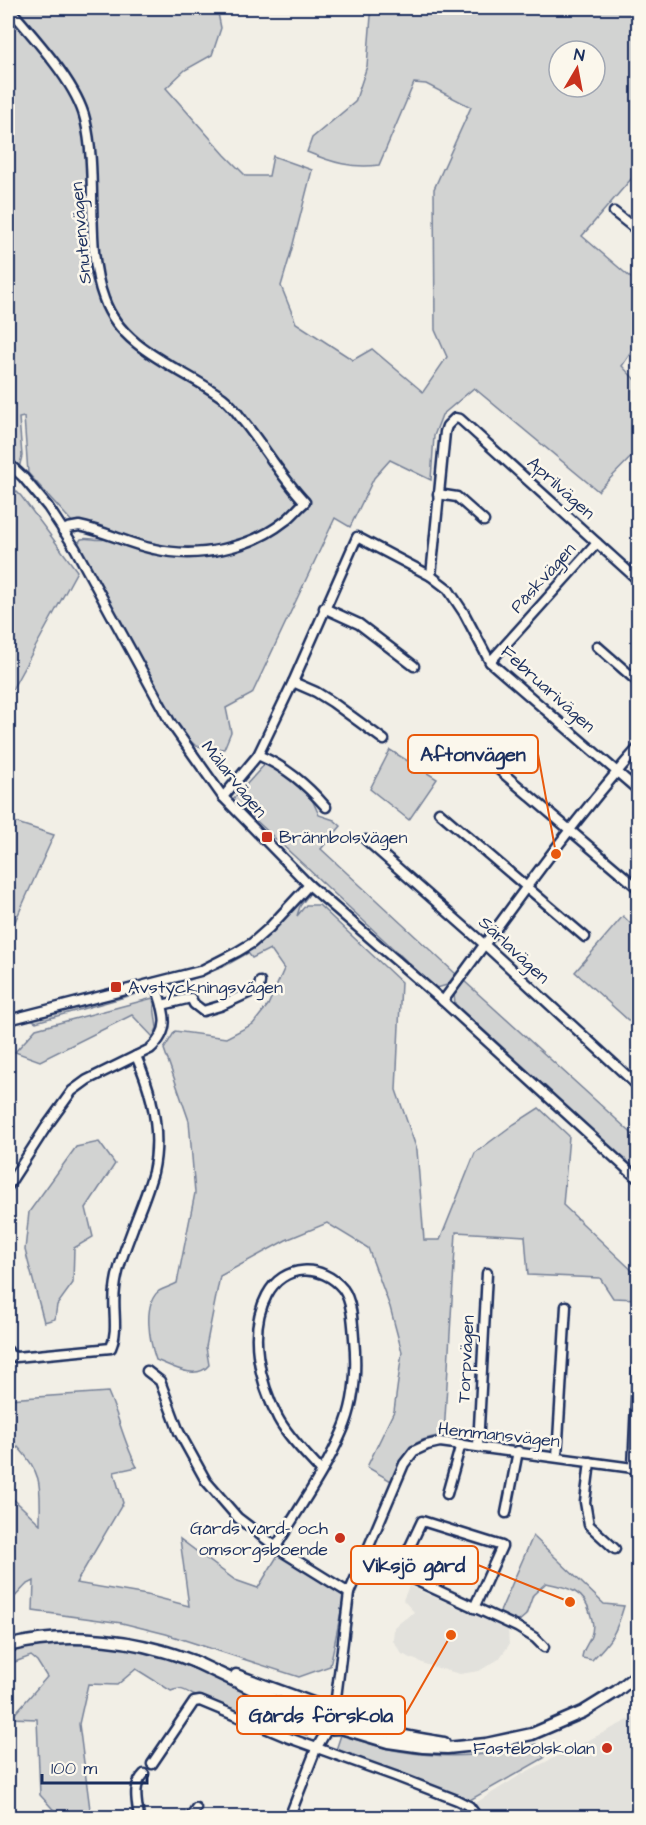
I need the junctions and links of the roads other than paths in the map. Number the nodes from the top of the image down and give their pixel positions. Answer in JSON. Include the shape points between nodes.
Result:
{"nodes":[{"id":1,"x":9,"y":8,"type":"edge"},
{"id":2,"x":614,"y":212,"type":"dead end"},
{"id":3,"x":639,"y":231,"type":"edge"},
{"id":4,"x":8,"y":463,"type":"edge"},
{"id":5,"x":438,"y":494,"type":"junction"},
{"id":6,"x":484,"y":521,"type":"dead end"},
{"id":7,"x":63,"y":531,"type":"junction"},
{"id":8,"x":597,"y":543,"type":"junction"},
{"id":9,"x":431,"y":576,"type":"junction"},
{"id":10,"x":639,"y":580,"type":"edge"},
{"id":11,"x":324,"y":608,"type":"junction"},
{"id":12,"x":597,"y":646,"type":"dead end"},
{"id":13,"x":490,"y":662,"type":"junction"},
{"id":14,"x":414,"y":666,"type":"dead end"},
{"id":15,"x":293,"y":682,"type":"junction"},
{"id":16,"x":639,"y":682,"type":"edge"},
{"id":17,"x":384,"y":740,"type":"dead end"},
{"id":18,"x":469,"y":748,"type":"dead end"},
{"id":19,"x":639,"y":748,"type":"edge"},
{"id":20,"x":258,"y":755,"type":"junction"},
{"id":21,"x":617,"y":772,"type":"junction"},
{"id":22,"x":639,"y":790,"type":"edge"},
{"id":23,"x":223,"y":797,"type":"junction"},
{"id":24,"x":326,"y":807,"type":"dead end"},
{"id":25,"x":439,"y":812,"type":"dead end"},
{"id":26,"x":572,"y":830,"type":"junction"},
{"id":27,"x":366,"y":840,"type":"dead end"},
{"id":28,"x":309,"y":885,"type":"junction"},
{"id":29,"x":526,"y":887,"type":"junction"},
{"id":30,"x":639,"y":888,"type":"edge"},
{"id":31,"x":585,"y":937,"type":"dead end"},
{"id":32,"x":485,"y":945,"type":"junction"},
{"id":33,"x":260,"y":982,"type":"dead end"},
{"id":34,"x":155,"y":983,"type":"junction"},
{"id":35,"x":442,"y":1001,"type":"junction"},
{"id":36,"x":162,"y":1005,"type":"junction"},
{"id":37,"x":8,"y":1020,"type":"edge"},
{"id":38,"x":136,"y":1056,"type":"junction"},
{"id":39,"x":639,"y":1086,"type":"edge"},
{"id":40,"x":639,"y":1179,"type":"edge"},
{"id":41,"x":8,"y":1186,"type":"edge"},
{"id":42,"x":487,"y":1273,"type":"dead end"},
{"id":43,"x":566,"y":1306,"type":"dead end"},
{"id":44,"x":8,"y":1351,"type":"edge"},
{"id":45,"x":639,"y":1358,"type":"edge"},
{"id":46,"x":147,"y":1371,"type":"dead end"},
{"id":47,"x":461,"y":1444,"type":"junction"},
{"id":48,"x":478,"y":1446,"type":"junction"},
{"id":49,"x":518,"y":1451,"type":"junction"},
{"id":50,"x":557,"y":1457,"type":"junction"},
{"id":51,"x":590,"y":1462,"type":"junction"},
{"id":52,"x":321,"y":1471,"type":"junction"},
{"id":53,"x":447,"y":1494,"type":"dead end"},
{"id":54,"x":506,"y":1513,"type":"dead end"},
{"id":55,"x":276,"y":1547,"type":"junction"},
{"id":56,"x":615,"y":1549,"type":"dead end"},
{"id":57,"x":363,"y":1556,"type":"junction"},
{"id":58,"x":398,"y":1572,"type":"junction"},
{"id":59,"x":349,"y":1593,"type":"junction"},
{"id":60,"x":474,"y":1608,"type":"junction"},
{"id":61,"x":8,"y":1646,"type":"edge"},
{"id":62,"x":544,"y":1647,"type":"dead end"},
{"id":63,"x":193,"y":1661,"type":"junction"},
{"id":64,"x":639,"y":1674,"type":"edge"},
{"id":65,"x":331,"y":1705,"type":"junction"},
{"id":66,"x":324,"y":1728,"type":"junction"},
{"id":67,"x":318,"y":1745,"type":"junction"},
{"id":68,"x":462,"y":1746,"type":"junction"},
{"id":69,"x":152,"y":1764,"type":"dead end"},
{"id":70,"x":144,"y":1774,"type":"dead end"},
{"id":71,"x":196,"y":1808,"type":"dead end"},
{"id":72,"x":139,"y":1818,"type":"edge"},
{"id":73,"x":190,"y":1818,"type":"edge"},
{"id":74,"x":289,"y":1818,"type":"edge"},
{"id":75,"x":477,"y":1818,"type":"edge"}],
"edges":[{"from":1,"to":7,"type":"street","name":"Snutenvägen","via":[[56,66],[85,117],[92,156],[95,252],[104,299],[115,321],[144,348],[230,404],[305,502],[261,536],[209,551],[155,550],[79,526]]},
{"from":2,"to":3,"type":"street"},
{"from":4,"to":7,"type":"street","name":"Mälarvägen","via":[[36,492]]},
{"from":5,"to":6,"type":"street","via":[[457,497]]},
{"from":5,"to":8,"type":"street","name":"Aprilvägen","via":[[447,426],[455,418]]},
{"from":5,"to":9,"type":"street"},
{"from":7,"to":23,"type":"street","name":"Mälarvägen","via":[[170,722]]},
{"from":8,"to":10,"type":"street","name":"Aprilvägen"},
{"from":8,"to":13,"type":"street","name":"Påskvägen"},
{"from":9,"to":11,"type":"street","name":"Februarivägen","via":[[357,537]]},
{"from":9,"to":13,"type":"street","name":"Februarivägen","via":[[455,598]]},
{"from":11,"to":14,"type":"street","via":[[359,624]]},
{"from":11,"to":15,"type":"street"},
{"from":12,"to":16,"type":"street"},
{"from":13,"to":21,"type":"street","name":"Februarivägen"},
{"from":15,"to":17,"type":"street","via":[[332,702]]},
{"from":15,"to":20,"type":"street"},
{"from":18,"to":26,"type":"street","via":[[484,756]]},
{"from":19,"to":21,"type":"street"},
{"from":20,"to":23,"type":"street"},
{"from":20,"to":24,"type":"street","via":[[297,777]]},
{"from":21,"to":22,"type":"street","name":"Februarivägen"},
{"from":21,"to":26,"type":"street"},
{"from":23,"to":28,"type":"street","name":"Mälarvägen"},
{"from":25,"to":29,"type":"street"},
{"from":26,"to":29,"type":"street"},
{"from":26,"to":30,"type":"street"},
{"from":27,"to":32,"type":"street","name":"Särlavägen"},
{"from":28,"to":34,"type":"street","via":[[269,928],[237,952],[200,971]]},
{"from":28,"to":35,"type":"street","name":"Mälarvägen"},
{"from":29,"to":31,"type":"street"},
{"from":29,"to":32,"type":"street"},
{"from":32,"to":35,"type":"street"},
{"from":32,"to":39,"type":"street","name":"Särlavägen"},
{"from":33,"to":36,"type":"street","via":[[259,988],[241,998],[203,1011],[191,998]]},
{"from":34,"to":36,"type":"street"},
{"from":34,"to":37,"type":"street"},
{"from":35,"to":40,"type":"street","name":"Mälarvägen"},
{"from":36,"to":38,"type":"street","via":[[164,1031],[159,1041]]},
{"from":38,"to":41,"type":"street","via":[[72,1091]]},
{"from":38,"to":44,"type":"street","via":[[155,1112],[156,1150],[148,1189],[115,1289],[115,1338],[111,1348],[16,1357]]},
{"from":42,"to":48,"type":"street","name":"Torpvägen"},
{"from":43,"to":50,"type":"street"},
{"from":45,"to":51,"type":"street","name":"Hemmansvägen","via":[[633,1468]]},
{"from":46,"to":55,"type":"street","via":[[160,1381],[179,1432],[206,1481],[238,1518]]},
{"from":47,"to":48,"type":"street","name":"Hemmansvägen"},
{"from":47,"to":53,"type":"street"},
{"from":47,"to":57,"type":"street","name":"Hemmansvägen","via":[[440,1442],[414,1451],[404,1464]]},
{"from":48,"to":49,"type":"street","name":"Hemmansvägen"},
{"from":49,"to":50,"type":"street","name":"Hemmansvägen"},
{"from":49,"to":54,"type":"street"},
{"from":50,"to":51,"type":"street","name":"Hemmansvägen"},
{"from":51,"to":56,"type":"street","via":[[585,1502],[589,1525]]},
{"from":52,"to":52,"type":"street","via":[[343,1431],[354,1391],[356,1361],[345,1291],[321,1272],[306,1270],[292,1273],[267,1294],[260,1315],[260,1369],[279,1420]]},
{"from":52,"to":55,"type":"street"},
{"from":55,"to":59,"type":"street"},
{"from":57,"to":58,"type":"street"},
{"from":57,"to":59,"type":"street","name":"Hemmansvägen"},
{"from":58,"to":60,"type":"street"},
{"from":58,"to":60,"type":"street","via":[[422,1521],[502,1546]]},
{"from":59,"to":65,"type":"street","name":"Hemmansvägen"},
{"from":60,"to":62,"type":"street","via":[[517,1627]]},
{"from":61,"to":63,"type":"main road","via":[[45,1639],[105,1640]]},
{"from":63,"to":65,"type":"main road"},
{"from":63,"to":66,"type":"main road","via":[[305,1714]]},
{"from":64,"to":68,"type":"main road","via":[[583,1712],[532,1734]]},
{"from":65,"to":66,"type":"main road","via":[[315,1714]]},
{"from":65,"to":66,"type":"main road","via":[[340,1721]]},
{"from":65,"to":68,"type":"main road","via":[[350,1720]]},
{"from":66,"to":67,"type":"street"},
{"from":66,"to":68,"type":"main road","via":[[342,1728],[388,1742],[423,1747]]},
{"from":67,"to":69,"type":"street","via":[[194,1701]]},
{"from":67,"to":74,"type":"street"},
{"from":67,"to":75,"type":"street","via":[[457,1800],[469,1806]]},
{"from":70,"to":72,"type":"street","via":[[136,1791]]},
{"from":71,"to":73,"type":"street"}]}
